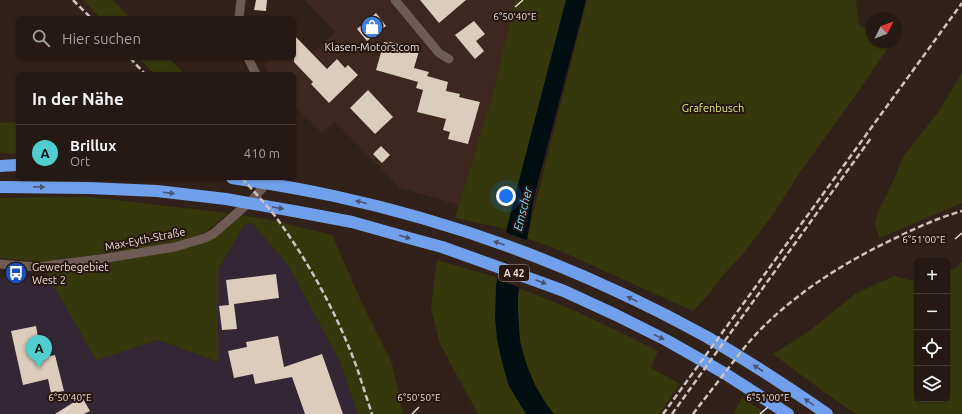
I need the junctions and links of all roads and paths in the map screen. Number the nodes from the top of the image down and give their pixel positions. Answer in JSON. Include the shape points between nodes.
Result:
{"nodes":[{"id":1,"x":241,"y":0,"type":"edge"},
{"id":2,"x":395,"y":0,"type":"edge"},
{"id":3,"x":239,"y":16,"type":"edge"},
{"id":4,"x":449,"y":59,"type":"dead end"},
{"id":5,"x":249,"y":60,"type":"edge"},
{"id":6,"x":255,"y":72,"type":"edge"},
{"id":7,"x":16,"y":165,"type":"edge"},
{"id":8,"x":0,"y":166,"type":"edge"},
{"id":9,"x":245,"y":180,"type":"edge"},
{"id":10,"x":269,"y":180,"type":"edge"},
{"id":11,"x":0,"y":187,"type":"edge"},
{"id":12,"x":0,"y":264,"type":"edge"},
{"id":13,"x":784,"y":411,"type":"edge"},
{"id":14,"x":827,"y":414,"type":"edge"}],
"edges":[{"from":1,"to":3,"type":"street"},
{"from":2,"to":4,"type":"street","via":[[439,53]]},
{"from":5,"to":6,"type":"street"},
{"from":7,"to":8,"type":"highway"},
{"from":14,"to":9,"type":"highway","number":"A 42","one_way":true,"via":[[737,355],[623,294],[570,270],[510,247],[390,209]]},
{"from":10,"to":12,"type":"street","name":"Max-Eyth-Straße","via":[[252,200],[213,234],[175,248],[37,267]]},
{"from":11,"to":13,"type":"highway","number":"A 42","one_way":true,"via":[[157,191],[226,199],[366,226],[442,247],[564,291],[610,312],[666,340]]}]}
